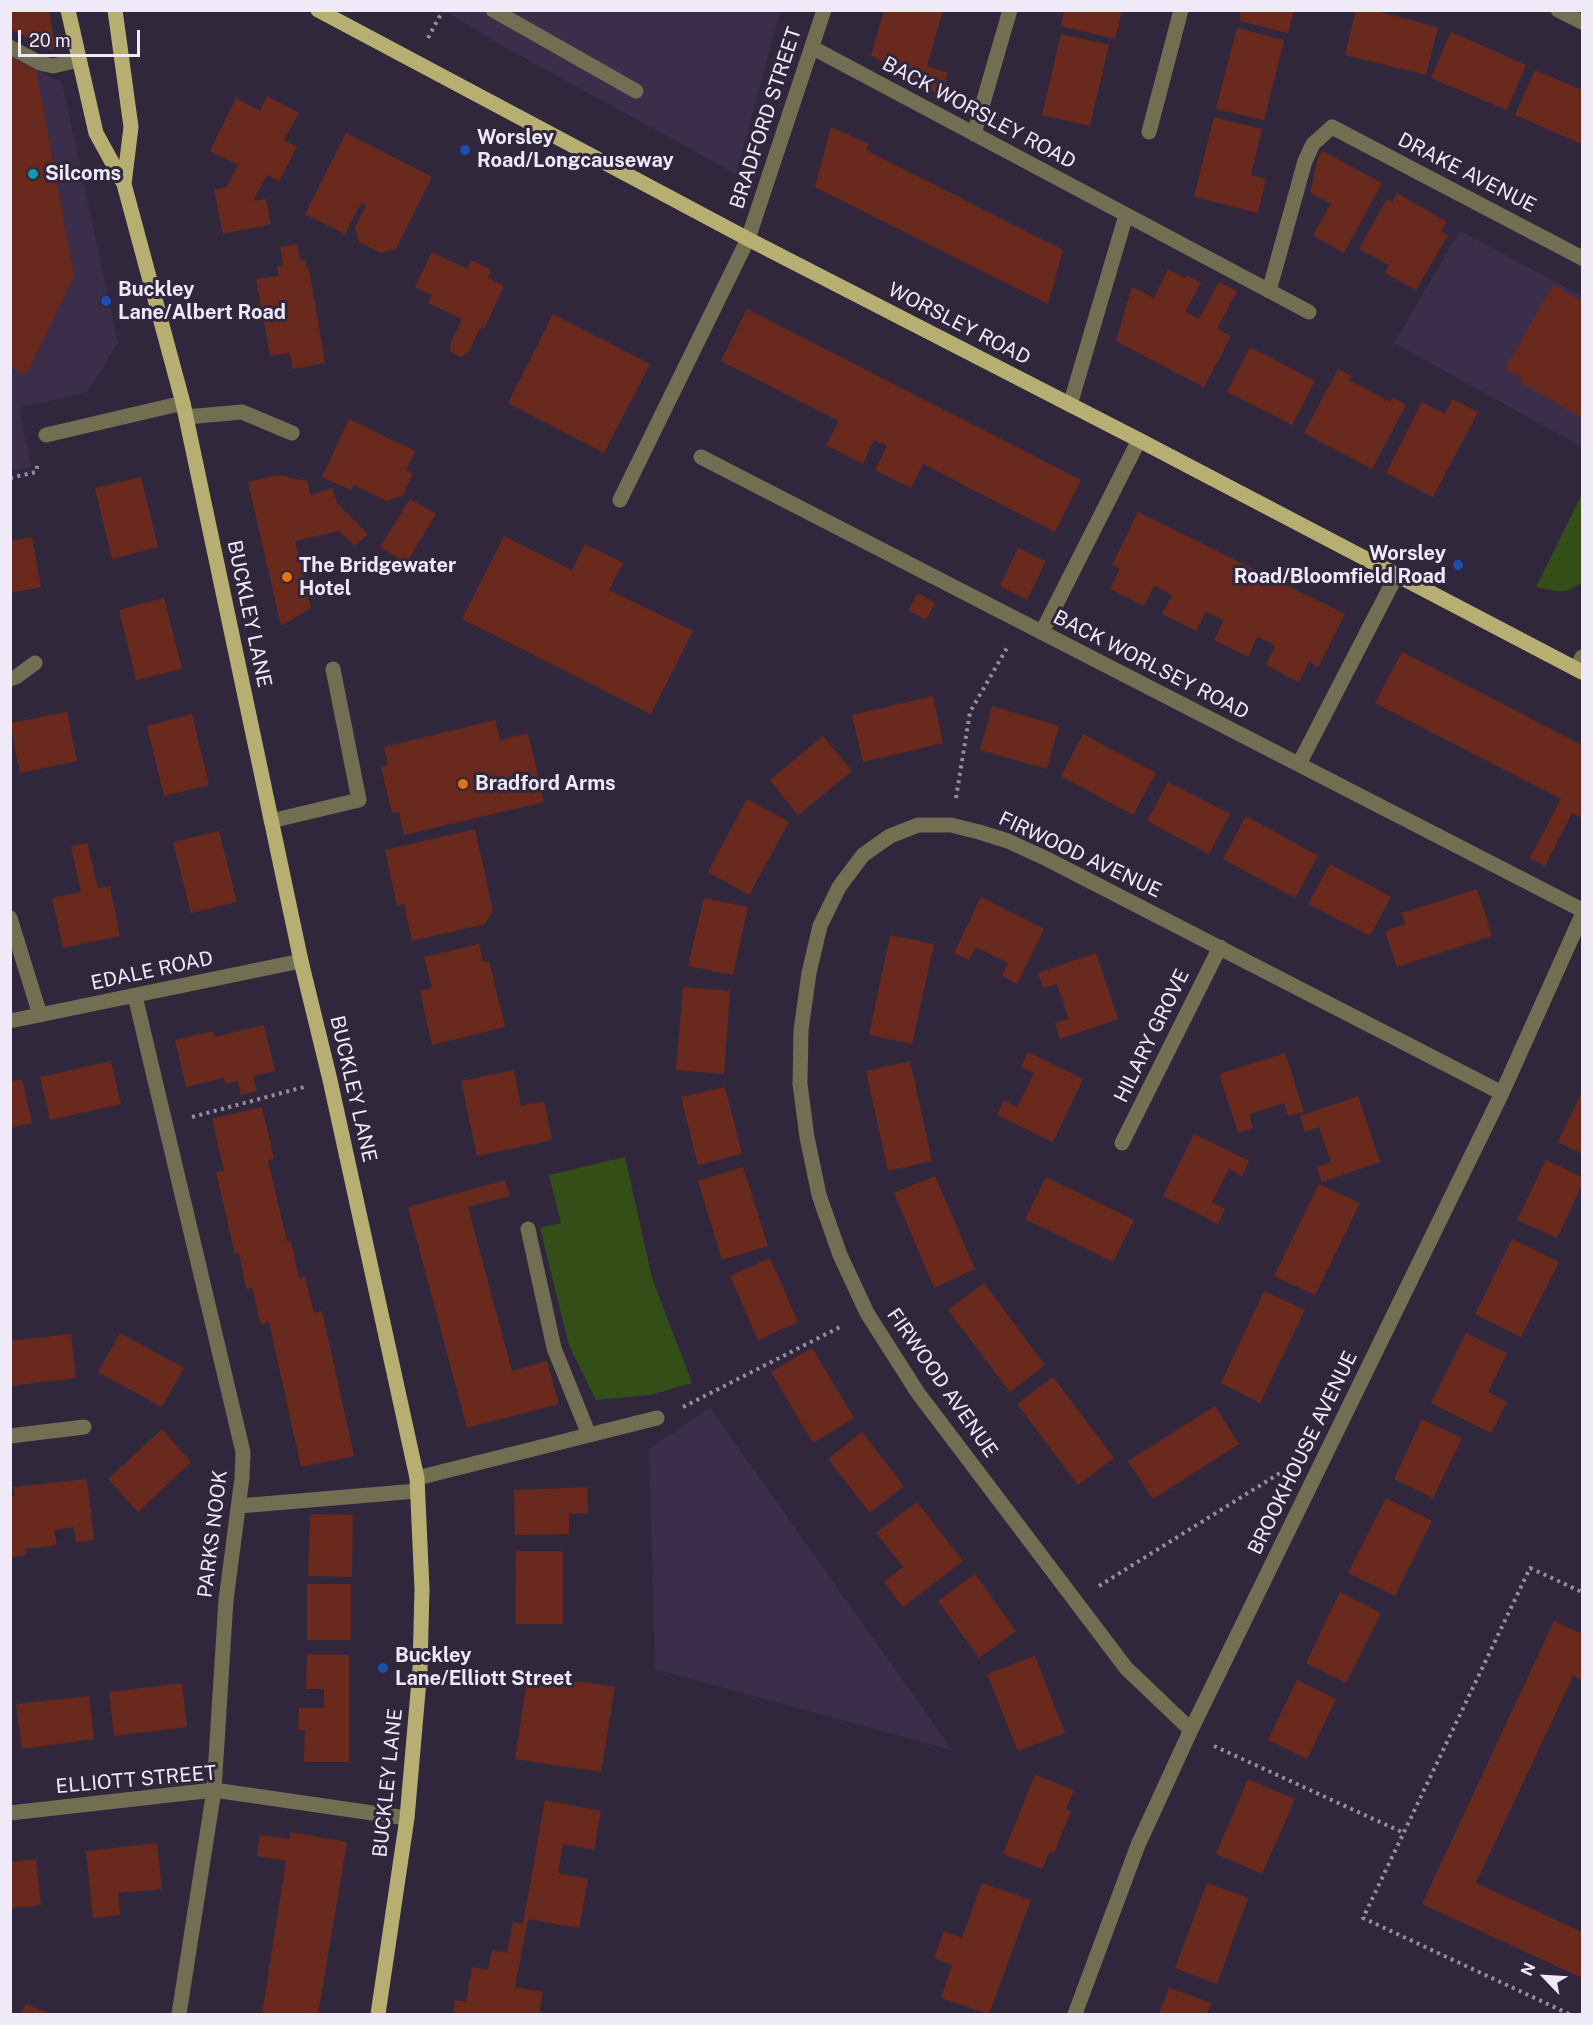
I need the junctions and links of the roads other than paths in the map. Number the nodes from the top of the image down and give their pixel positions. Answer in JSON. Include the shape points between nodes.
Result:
{"nodes":[{"id":1,"x":68,"y":10,"type":"edge"},
{"id":2,"x":115,"y":10,"type":"edge"},
{"id":3,"x":318,"y":10,"type":"edge"},
{"id":4,"x":493,"y":10,"type":"edge"},
{"id":5,"x":824,"y":10,"type":"edge"},
{"id":6,"x":1010,"y":10,"type":"edge"},
{"id":7,"x":1181,"y":10,"type":"edge"},
{"id":8,"x":1558,"y":10,"type":"edge"},
{"id":9,"x":1582,"y":22,"type":"edge"},
{"id":10,"x":10,"y":47,"type":"edge"},
{"id":11,"x":813,"y":48,"type":"junction"},
{"id":12,"x":80,"y":60,"type":"junction"},
{"id":13,"x":636,"y":91,"type":"dead end"},
{"id":14,"x":1149,"y":132,"type":"dead end"},
{"id":15,"x":974,"y":134,"type":"junction"},
{"id":16,"x":124,"y":184,"type":"junction"},
{"id":17,"x":1126,"y":215,"type":"junction"},
{"id":18,"x":748,"y":239,"type":"junction"},
{"id":19,"x":1582,"y":258,"type":"edge"},
{"id":20,"x":1269,"y":291,"type":"junction"},
{"id":21,"x":1309,"y":312,"type":"dead end"},
{"id":22,"x":1070,"y":405,"type":"junction"},
{"id":23,"x":184,"y":410,"type":"junction"},
{"id":24,"x":292,"y":433,"type":"dead end"},
{"id":25,"x":46,"y":435,"type":"dead end"},
{"id":26,"x":1139,"y":440,"type":"junction"},
{"id":27,"x":701,"y":457,"type":"dead end"},
{"id":28,"x":620,"y":500,"type":"dead end"},
{"id":29,"x":1396,"y":576,"type":"junction"},
{"id":30,"x":1042,"y":632,"type":"junction"},
{"id":31,"x":35,"y":663,"type":"dead end"},
{"id":32,"x":1580,"y":666,"type":"edge"},
{"id":33,"x":333,"y":669,"type":"dead end"},
{"id":34,"x":10,"y":679,"type":"edge"},
{"id":35,"x":1299,"y":764,"type":"junction"},
{"id":36,"x":271,"y":821,"type":"junction"},
{"id":37,"x":1582,"y":910,"type":"edge"},
{"id":38,"x":1582,"y":915,"type":"edge"},
{"id":39,"x":10,"y":918,"type":"edge"},
{"id":40,"x":1220,"y":947,"type":"junction"},
{"id":41,"x":301,"y":961,"type":"junction"},
{"id":42,"x":135,"y":996,"type":"junction"},
{"id":43,"x":40,"y":1015,"type":"junction"},
{"id":44,"x":10,"y":1021,"type":"edge"},
{"id":45,"x":1502,"y":1093,"type":"junction"},
{"id":46,"x":1122,"y":1143,"type":"dead end"},
{"id":47,"x":528,"y":1229,"type":"dead end"},
{"id":48,"x":657,"y":1418,"type":"road end"},
{"id":49,"x":84,"y":1428,"type":"dead end"},
{"id":50,"x":10,"y":1436,"type":"edge"},
{"id":51,"x":589,"y":1436,"type":"junction"},
{"id":52,"x":417,"y":1485,"type":"junction"},
{"id":53,"x":239,"y":1506,"type":"junction"},
{"id":54,"x":1190,"y":1732,"type":"junction"},
{"id":55,"x":214,"y":1790,"type":"junction"},
{"id":56,"x":10,"y":1813,"type":"edge"},
{"id":57,"x":407,"y":1818,"type":"junction"},
{"id":58,"x":179,"y":2014,"type":"edge"},
{"id":59,"x":378,"y":2014,"type":"edge"},
{"id":60,"x":1075,"y":2014,"type":"edge"}],
"edges":[{"from":1,"to":12,"type":"main road","name":"BUCKLEY LANE"},
{"from":2,"to":16,"type":"main road","name":"BUCKLEY LANE","via":[[131,127]]},
{"from":3,"to":18,"type":"main road","name":"WORSLEY ROAD"},
{"from":4,"to":13,"type":"street"},
{"from":5,"to":11,"type":"street","name":"BRADFORD STREET"},
{"from":6,"to":15,"type":"street"},
{"from":7,"to":14,"type":"street"},
{"from":8,"to":9,"type":"street"},
{"from":10,"to":12,"type":"street","via":[[53,66]]},
{"from":11,"to":15,"type":"street","name":"BACK WORSLEY ROAD"},
{"from":11,"to":18,"type":"street","name":"BRADFORD STREET"},
{"from":12,"to":16,"type":"main road","name":"BUCKLEY LANE","via":[[96,133]]},
{"from":15,"to":17,"type":"street","name":"BACK WORSLEY ROAD"},
{"from":16,"to":23,"type":"main road","name":"BUCKLEY LANE"},
{"from":17,"to":20,"type":"street","name":"BACK WORSLEY ROAD"},
{"from":17,"to":22,"type":"street"},
{"from":18,"to":22,"type":"main road","name":"WORSLEY ROAD"},
{"from":18,"to":28,"type":"street","name":"BRADFORD STREET"},
{"from":19,"to":20,"type":"street","name":"DRAKE AVENUE","via":[[1332,127],[1313,144],[1305,161]]},
{"from":20,"to":21,"type":"street","name":"BACK WORSLEY ROAD"},
{"from":22,"to":26,"type":"main road","name":"WORSLEY ROAD"},
{"from":23,"to":24,"type":"street","via":[[242,412]]},
{"from":23,"to":25,"type":"street"},
{"from":23,"to":36,"type":"main road","name":"BUCKLEY LANE"},
{"from":26,"to":29,"type":"main road","name":"WORSLEY ROAD"},
{"from":26,"to":30,"type":"street"},
{"from":27,"to":30,"type":"street","name":"BACK WORLSEY ROAD"},
{"from":29,"to":32,"type":"main road","name":"WORSLEY ROAD"},
{"from":29,"to":35,"type":"street"},
{"from":30,"to":35,"type":"street","name":"BACK WORLSEY ROAD"},
{"from":31,"to":34,"type":"street"},
{"from":33,"to":36,"type":"street","via":[[359,800]]},
{"from":35,"to":37,"type":"street","name":"BACK WORLSEY ROAD"},
{"from":36,"to":41,"type":"main road","name":"BUCKLEY LANE"},
{"from":38,"to":45,"type":"street","name":"BROOKHOUSE AVENUE"},
{"from":39,"to":43,"type":"street"},
{"from":40,"to":45,"type":"street","name":"FIRWOOD AVENUE"},
{"from":40,"to":46,"type":"street","name":"HILARY GROVE"},
{"from":40,"to":54,"type":"street","name":"FIRWOOD AVENUE","via":[[1008,841],[951,825],[918,825],[890,836],[863,855],[838,887],[820,926],[801,1030],[800,1084],[819,1195],[840,1255],[867,1312],[918,1393],[1126,1668]]},
{"from":41,"to":42,"type":"street","name":"EDALE ROAD"},
{"from":41,"to":52,"type":"main road","name":"BUCKLEY LANE","via":[[410,1438]]},
{"from":42,"to":43,"type":"street","name":"EDALE ROAD"},
{"from":42,"to":53,"type":"street","name":"PARKS NOOK","via":[[243,1452]]},
{"from":43,"to":44,"type":"street","name":"EDALE ROAD"},
{"from":45,"to":54,"type":"street","name":"BROOKHOUSE AVENUE"},
{"from":47,"to":51,"type":"street","via":[[554,1348]]},
{"from":48,"to":51,"type":"street"},
{"from":49,"to":50,"type":"street"},
{"from":51,"to":52,"type":"street"},
{"from":52,"to":53,"type":"street"},
{"from":52,"to":57,"type":"main road","name":"BUCKLEY LANE","via":[[422,1589],[420,1669]]},
{"from":53,"to":55,"type":"street","name":"PARKS NOOK","via":[[226,1600]]},
{"from":54,"to":60,"type":"street","name":"BROOKHOUSE AVENUE","via":[[1138,1845]]},
{"from":55,"to":56,"type":"street","name":"ELLIOTT STREET"},
{"from":55,"to":57,"type":"street","name":"ELLIOTT STREET"},
{"from":55,"to":58,"type":"street","name":"PARKS NOOK"},
{"from":57,"to":59,"type":"main road","name":"BUCKLEY LANE"}]}
